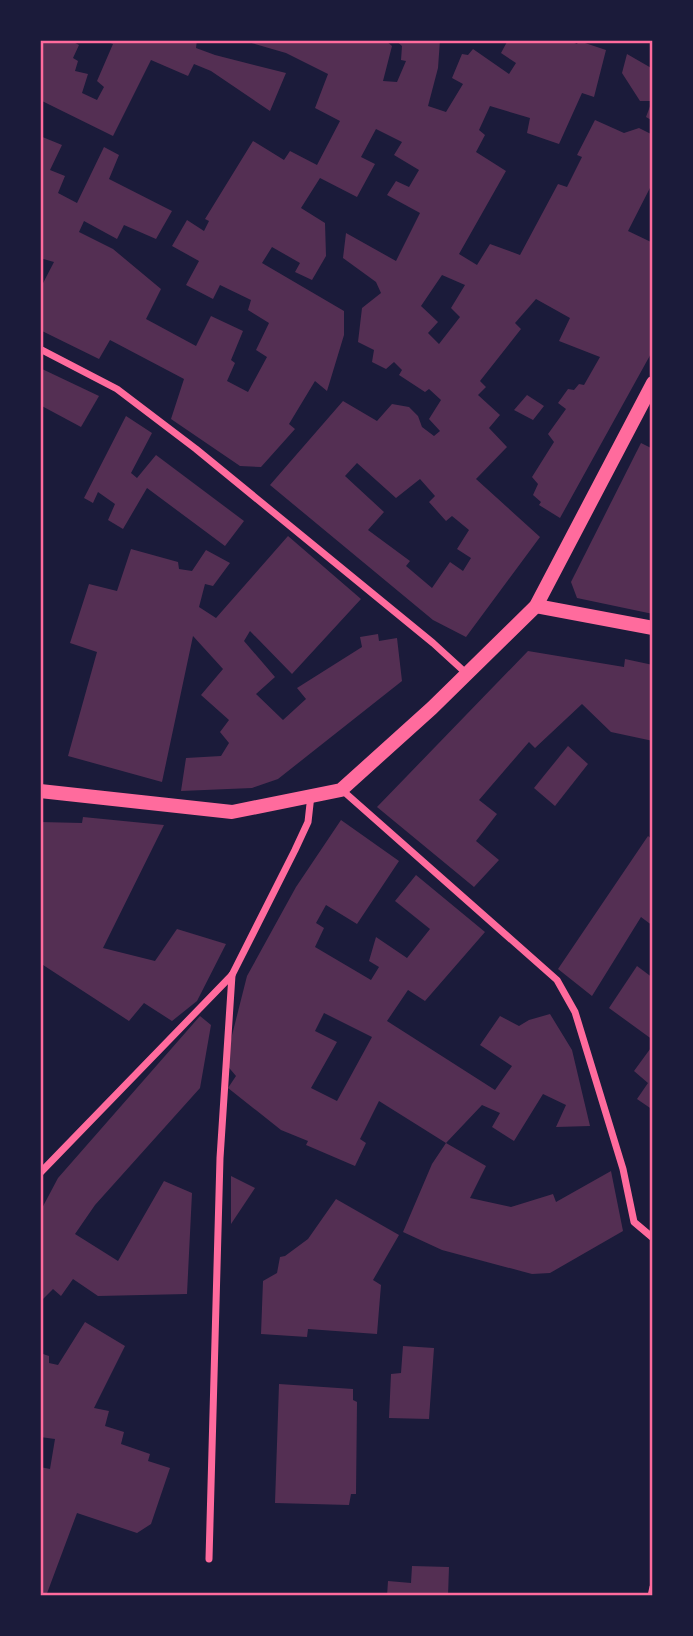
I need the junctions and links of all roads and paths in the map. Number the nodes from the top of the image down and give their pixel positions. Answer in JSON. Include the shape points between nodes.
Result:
{"nodes":[{"id":1,"x":40,"y":349,"type":"edge"},
{"id":2,"x":653,"y":383,"type":"edge"},
{"id":3,"x":536,"y":606,"type":"junction"},
{"id":4,"x":653,"y":628,"type":"edge"},
{"id":5,"x":467,"y":674,"type":"junction"},
{"id":6,"x":341,"y":790,"type":"junction"},
{"id":7,"x":40,"y":791,"type":"edge"},
{"id":8,"x":311,"y":794,"type":"junction"},
{"id":9,"x":232,"y":975,"type":"junction"},
{"id":10,"x":40,"y":1173,"type":"edge"},
{"id":11,"x":653,"y":1238,"type":"edge"},
{"id":12,"x":209,"y":1559,"type":"dead end"},
{"id":13,"x":653,"y":1587,"type":"edge"},
{"id":14,"x":651,"y":1596,"type":"edge"}],
"edges":[{"from":1,"to":5,"type":"street","via":[[117,389]]},
{"from":2,"to":3,"type":"main road"},
{"from":3,"to":4,"type":"main road"},
{"from":3,"to":5,"type":"main road"},
{"from":5,"to":6,"type":"main road"},
{"from":6,"to":8,"type":"main road"},
{"from":6,"to":11,"type":"street","via":[[557,980],[575,1012],[623,1169],[634,1222]]},
{"from":7,"to":8,"type":"main road","via":[[232,812]]},
{"from":8,"to":9,"type":"street","via":[[307,822],[295,850]]},
{"from":9,"to":10,"type":"street"},
{"from":9,"to":12,"type":"street","via":[[220,1158]]},
{"from":13,"to":14,"type":"street"}]}
